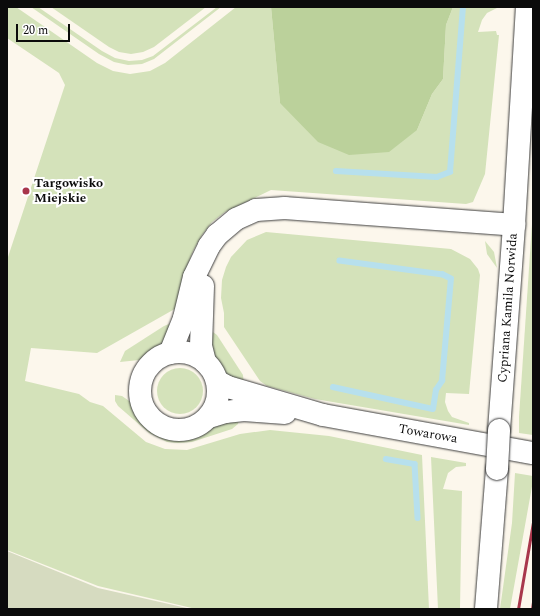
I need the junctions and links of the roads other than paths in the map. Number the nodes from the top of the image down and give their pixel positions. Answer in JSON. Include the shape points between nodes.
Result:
{"nodes":[{"id":1,"x":527,"y":7,"type":"edge"},
{"id":2,"x":514,"y":225,"type":"junction"},
{"id":3,"x":209,"y":246,"type":"junction"},
{"id":4,"x":170,"y":353,"type":"junction"},
{"id":5,"x":205,"y":362,"type":"junction"},
{"id":6,"x":217,"y":381,"type":"junction"},
{"id":7,"x":323,"y":415,"type":"junction"},
{"id":8,"x":208,"y":417,"type":"junction"},
{"id":9,"x":533,"y":453,"type":"edge"},
{"id":10,"x":486,"y":609,"type":"edge"}],
"edges":[{"from":1,"to":2,"type":"street","name":"Cypriana Kamila Norwida"},
{"from":2,"to":3,"type":"street","via":[[285,208],[266,209],[256,210],[236,219],[217,235]]},
{"from":2,"to":10,"type":"street","name":"Cypriana Kamila Norwida","bridge":true},
{"from":3,"to":4,"type":"street","via":[[194,277],[184,318]]},
{"from":3,"to":5,"type":"street","via":[[205,262],[200,320],[201,346]]},
{"from":4,"to":5,"type":"street","via":[[189,353]]},
{"from":4,"to":8,"type":"street","via":[[155,360],[142,378],[140,391],[142,403],[148,414],[161,425],[177,430],[189,429]]},
{"from":5,"to":6,"type":"street","via":[[215,374]]},
{"from":6,"to":7,"type":"street","name":"Towarowa","via":[[235,389]]},
{"from":6,"to":8,"type":"street","via":[[217,400]]},
{"from":7,"to":8,"type":"street","name":"Towarowa","via":[[244,410]]},
{"from":7,"to":9,"type":"street","name":"Towarowa"}]}
